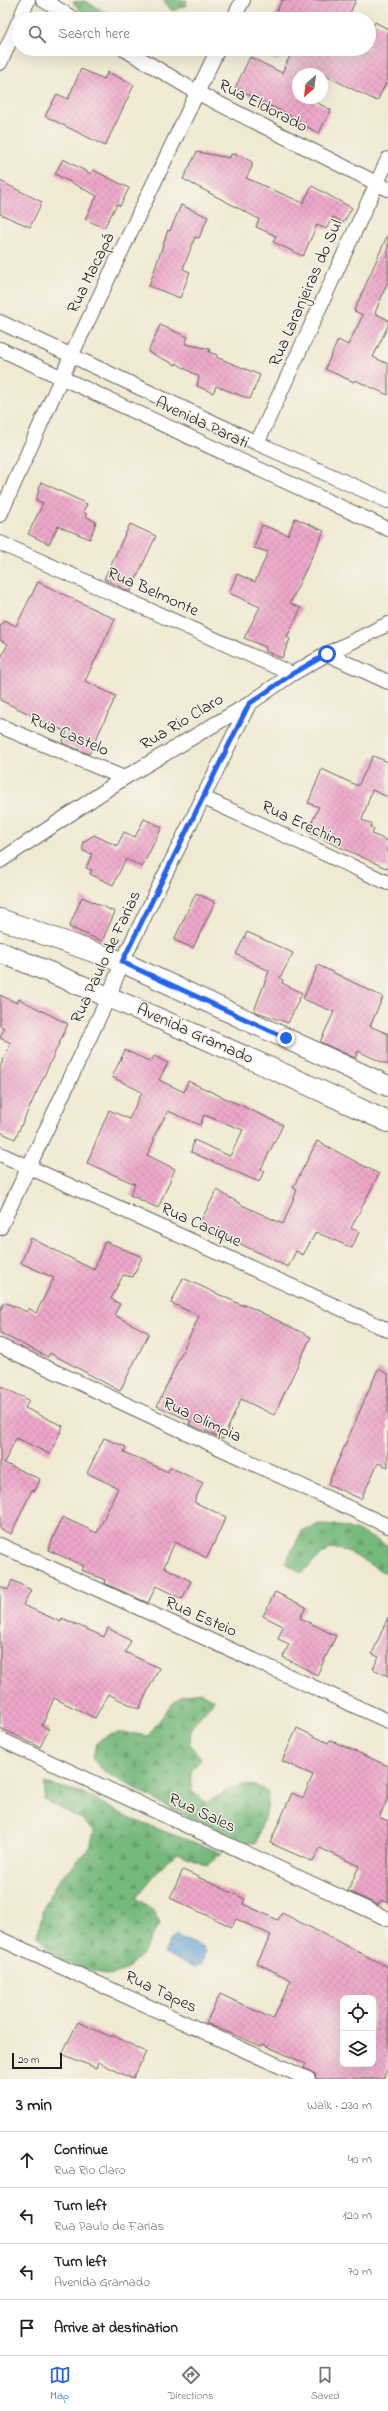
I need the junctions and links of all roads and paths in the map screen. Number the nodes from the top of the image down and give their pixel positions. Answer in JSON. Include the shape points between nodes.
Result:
{"nodes":[{"id":1,"x":28,"y":0,"type":"edge"},
{"id":2,"x":43,"y":0,"type":"edge"},
{"id":3,"x":243,"y":0,"type":"edge"},
{"id":4,"x":23,"y":12,"type":"edge"},
{"id":5,"x":63,"y":12,"type":"edge"},
{"id":6,"x":237,"y":12,"type":"edge"},
{"id":7,"x":12,"y":36,"type":"edge"},
{"id":8,"x":136,"y":56,"type":"edge"},
{"id":9,"x":215,"y":56,"type":"edge"},
{"id":10,"x":0,"y":63,"type":"edge"},
{"id":11,"x":198,"y":93,"type":"junction"},
{"id":12,"x":388,"y":159,"type":"edge"},
{"id":13,"x":382,"y":186,"type":"edge"},
{"id":14,"x":0,"y":322,"type":"edge"},
{"id":15,"x":0,"y":349,"type":"edge"},
{"id":16,"x":72,"y":354,"type":"junction"},
{"id":17,"x":62,"y":378,"type":"junction"},
{"id":18,"x":258,"y":444,"type":"junction"},
{"id":19,"x":388,"y":501,"type":"edge"},
{"id":20,"x":0,"y":515,"type":"edge"},
{"id":21,"x":388,"y":529,"type":"edge"},
{"id":22,"x":0,"y":543,"type":"edge"},
{"id":23,"x":388,"y":624,"type":"edge"},
{"id":24,"x":327,"y":654,"type":"junction"},
{"id":25,"x":292,"y":674,"type":"junction"},
{"id":26,"x":388,"y":682,"type":"edge"},
{"id":27,"x":249,"y":704,"type":"junction"},
{"id":28,"x":0,"y":726,"type":"edge"},
{"id":29,"x":124,"y":778,"type":"junction"},
{"id":30,"x":202,"y":798,"type":"junction"},
{"id":31,"x":0,"y":861,"type":"edge"},
{"id":32,"x":388,"y":883,"type":"edge"},
{"id":33,"x":0,"y":919,"type":"edge"},
{"id":34,"x":0,"y":952,"type":"edge"},
{"id":35,"x":122,"y":962,"type":"junction"},
{"id":36,"x":109,"y":996,"type":"junction"},
{"id":37,"x":286,"y":1038,"type":"junction"},
{"id":38,"x":274,"y":1068,"type":"junction"},
{"id":39,"x":388,"y":1086,"type":"edge"},
{"id":40,"x":388,"y":1122,"type":"edge"},
{"id":41,"x":0,"y":1154,"type":"edge"},
{"id":42,"x":28,"y":1166,"type":"junction"},
{"id":43,"x":0,"y":1228,"type":"edge"},
{"id":44,"x":388,"y":1330,"type":"edge"},
{"id":45,"x":0,"y":1346,"type":"edge"},
{"id":46,"x":388,"y":1526,"type":"edge"},
{"id":47,"x":0,"y":1545,"type":"edge"},
{"id":48,"x":388,"y":1721,"type":"edge"},
{"id":49,"x":0,"y":1740,"type":"edge"},
{"id":50,"x":388,"y":1919,"type":"edge"},
{"id":51,"x":0,"y":1939,"type":"edge"},
{"id":52,"x":308,"y":2079,"type":"edge"}],
"edges":[{"from":1,"to":4,"type":"street"},
{"from":2,"to":5,"type":"street"},
{"from":3,"to":6,"type":"street"},
{"from":7,"to":10,"type":"street"},
{"from":8,"to":11,"type":"street","name":"Rua Eldorado"},
{"from":9,"to":11,"type":"street","name":"Rua Macapá"},
{"from":11,"to":13,"type":"street","name":"Rua Eldorado"},
{"from":11,"to":16,"type":"street","name":"Rua Macapá"},
{"from":12,"to":13,"type":"street","name":"Rua Laranjeiras do Sul"},
{"from":13,"to":18,"type":"street","name":"Rua Laranjeiras do Sul"},
{"from":14,"to":16,"type":"street","name":"Avenida Parati"},
{"from":15,"to":17,"type":"street","name":"Avenida Parati"},
{"from":16,"to":17,"type":"street","name":"Rua Macapá"},
{"from":16,"to":18,"type":"street","name":"Avenida Parati"},
{"from":17,"to":20,"type":"street","name":"Rua Macapá"},
{"from":17,"to":21,"type":"street","name":"Avenida Parati"},
{"from":18,"to":19,"type":"street","name":"Avenida Parati"},
{"from":22,"to":25,"type":"street","name":"Rua Belmonte"},
{"from":23,"to":24,"type":"street","name":"Rua Rio Claro"},
{"from":24,"to":25,"type":"street","name":"Rua Rio Claro"},
{"from":24,"to":26,"type":"street"},
{"from":25,"to":27,"type":"street","name":"Rua Rio Claro"},
{"from":27,"to":29,"type":"street","name":"Rua Rio Claro"},
{"from":27,"to":30,"type":"street","name":"Rua Paulo de Farias"},
{"from":28,"to":29,"type":"street","name":"Rua Castelo"},
{"from":29,"to":31,"type":"street","name":"Rua Rio Claro"},
{"from":30,"to":32,"type":"street","name":"Rua Erechim"},
{"from":30,"to":35,"type":"street","name":"Rua Paulo de Farias"},
{"from":33,"to":35,"type":"street","name":"Avenida Gramado"},
{"from":34,"to":36,"type":"street","name":"Avenida Gramado"},
{"from":35,"to":36,"type":"street","name":"Rua Paulo de Farias"},
{"from":35,"to":37,"type":"street","name":"Avenida Gramado"},
{"from":36,"to":38,"type":"street","name":"Avenida Gramado"},
{"from":36,"to":42,"type":"street","name":"Rua Paulo de Farias"},
{"from":37,"to":38,"type":"street"},
{"from":37,"to":39,"type":"street","name":"Avenida Gramado"},
{"from":38,"to":40,"type":"street","name":"Avenida Gramado"},
{"from":41,"to":42,"type":"street","name":"Rua Cacique"},
{"from":42,"to":43,"type":"street","name":"Rua Paulo de Farias"},
{"from":42,"to":44,"type":"street","name":"Rua Cacique"},
{"from":45,"to":46,"type":"street","name":"Rua Olimpia"},
{"from":47,"to":48,"type":"street","name":"Rua Esteio"},
{"from":49,"to":50,"type":"street","name":"Rua Sales"},
{"from":51,"to":52,"type":"street","name":"Rua Tapes"}]}
